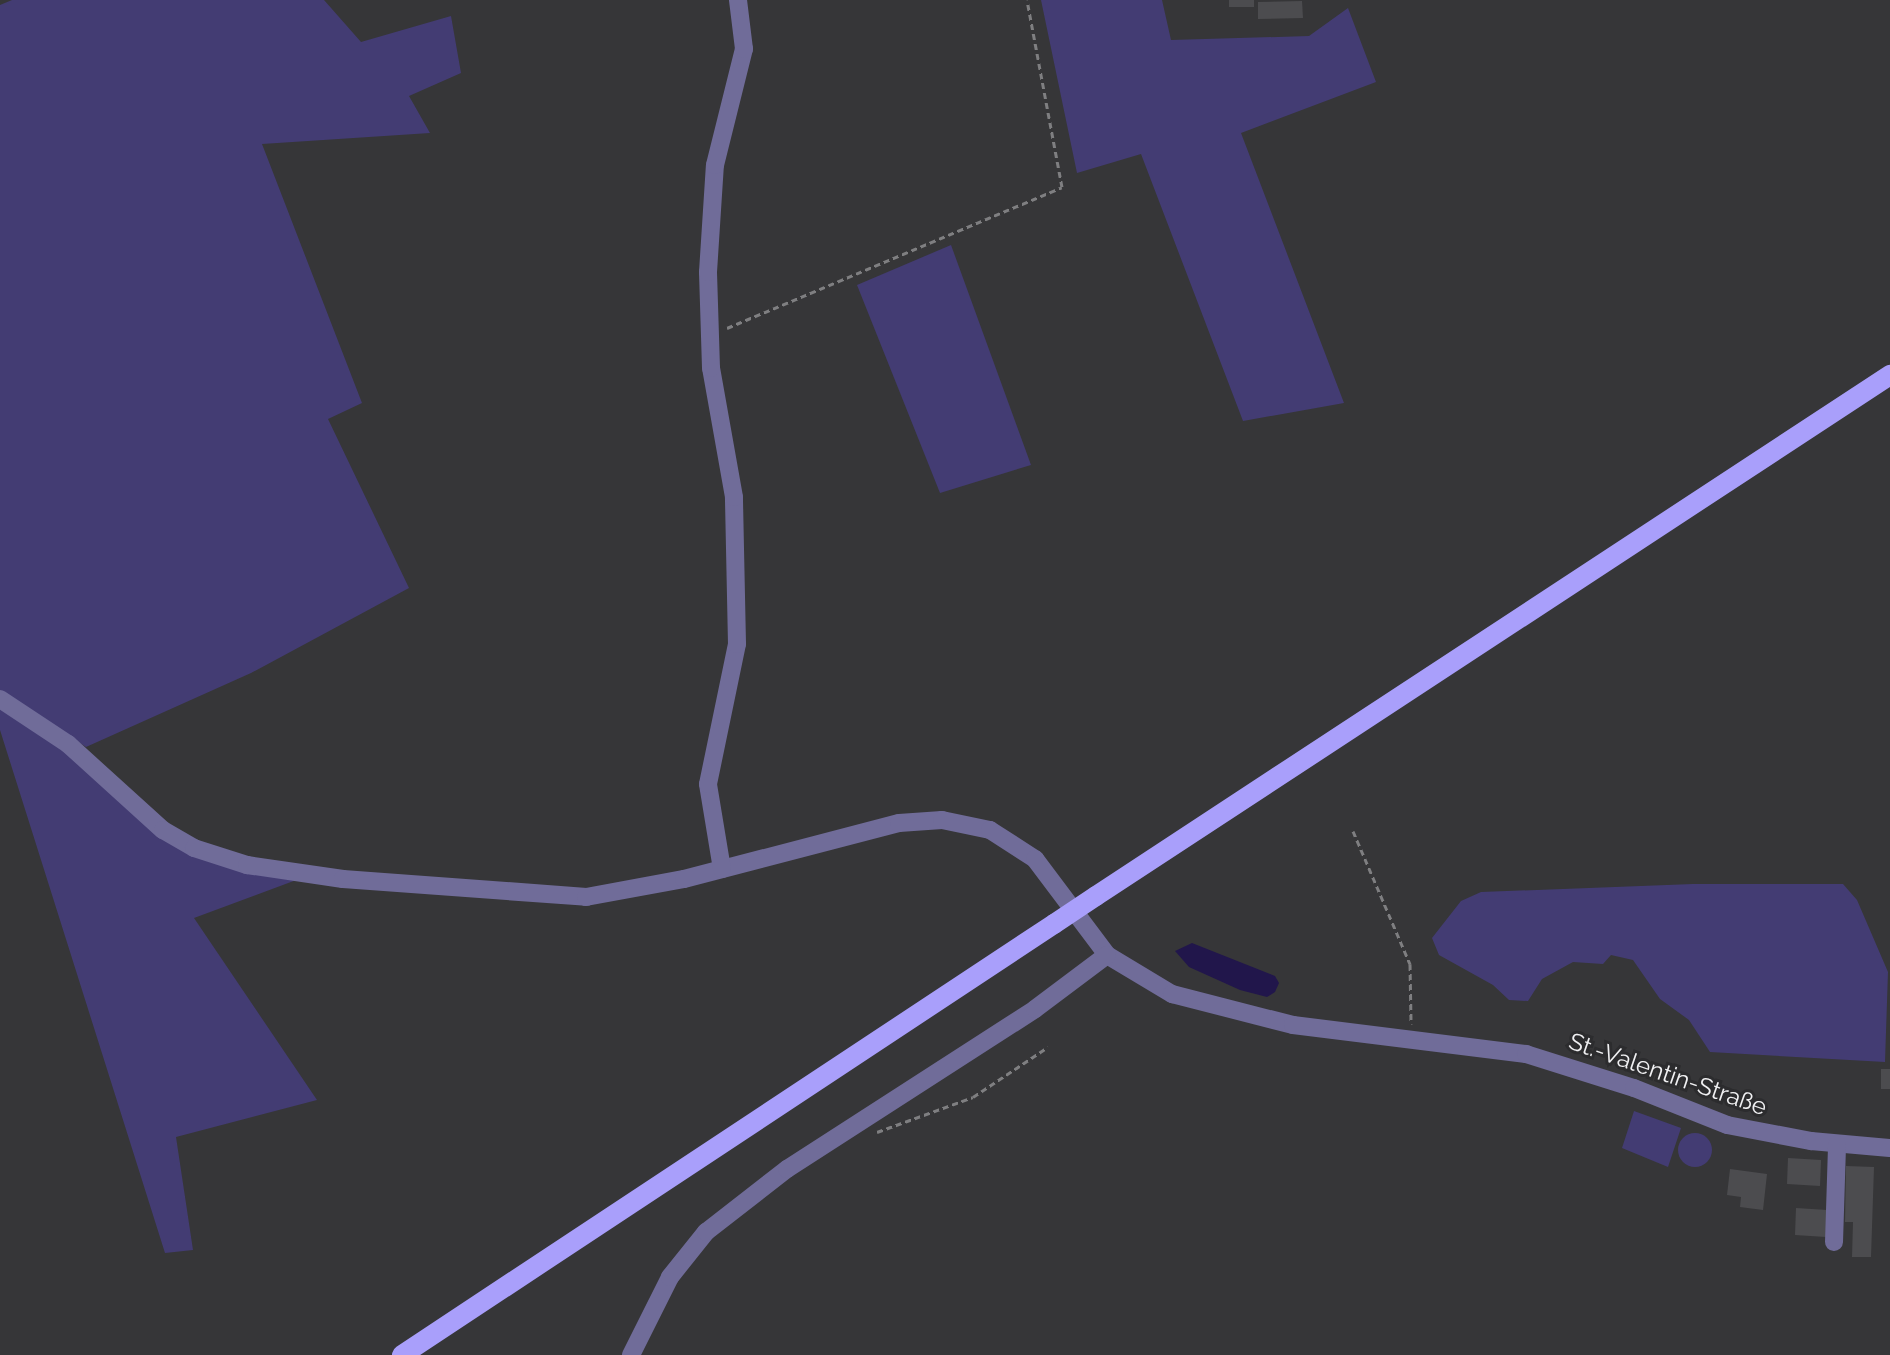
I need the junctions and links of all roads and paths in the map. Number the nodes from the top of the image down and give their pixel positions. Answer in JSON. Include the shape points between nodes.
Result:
{"nodes":[{"id":1,"x":738,"y":0,"type":"edge"},
{"id":2,"x":1027,"y":0,"type":"edge"},
{"id":3,"x":710,"y":339,"type":"junction"},
{"id":4,"x":1890,"y":375,"type":"edge"},
{"id":5,"x":0,"y":699,"type":"edge"},
{"id":6,"x":1353,"y":831,"type":"dead end"},
{"id":7,"x":722,"y":869,"type":"junction"},
{"id":8,"x":1107,"y":955,"type":"junction"},
{"id":9,"x":1411,"y":1036,"type":"junction"},
{"id":10,"x":1048,"y":1047,"type":"dead end"},
{"id":11,"x":867,"y":1136,"type":"dead end"},
{"id":12,"x":1837,"y":1145,"type":"junction"},
{"id":13,"x":1890,"y":1148,"type":"edge"},
{"id":14,"x":1834,"y":1242,"type":"dead end"},
{"id":15,"x":402,"y":1355,"type":"edge"},
{"id":16,"x":631,"y":1355,"type":"edge"}],
"edges":[{"from":1,"to":3,"type":"street","via":[[744,49],[715,165]]},
{"from":2,"to":3,"type":"path","via":[[1062,187],[737,322]]},
{"from":3,"to":7,"type":"street","via":[[734,497],[737,644],[708,784]]},
{"from":4,"to":15,"type":"main road","bridge":true},
{"from":5,"to":7,"type":"street","name":"St.-Valentin-Straße","via":[[68,744],[163,830],[194,848],[247,865],[343,879],[586,897]]},
{"from":6,"to":9,"type":"path","via":[[1410,964]]},
{"from":7,"to":8,"type":"street","name":"St.-Valentin-Straße","via":[[899,823],[942,820],[990,830],[1035,859]]},
{"from":8,"to":9,"type":"street","name":"St.-Valentin-Straße","via":[[1138,977],[1200,1003],[1293,1025]]},
{"from":8,"to":16,"type":"street","via":[[1035,1009],[787,1169],[706,1232],[670,1277]]},
{"from":9,"to":12,"type":"street","name":"St.-Valentin-Straße","via":[[1526,1054],[1727,1125]]},
{"from":10,"to":11,"type":"path","via":[[973,1097]]},
{"from":12,"to":13,"type":"street","name":"St.-Valentin-Straße"},
{"from":12,"to":14,"type":"street"}]}
